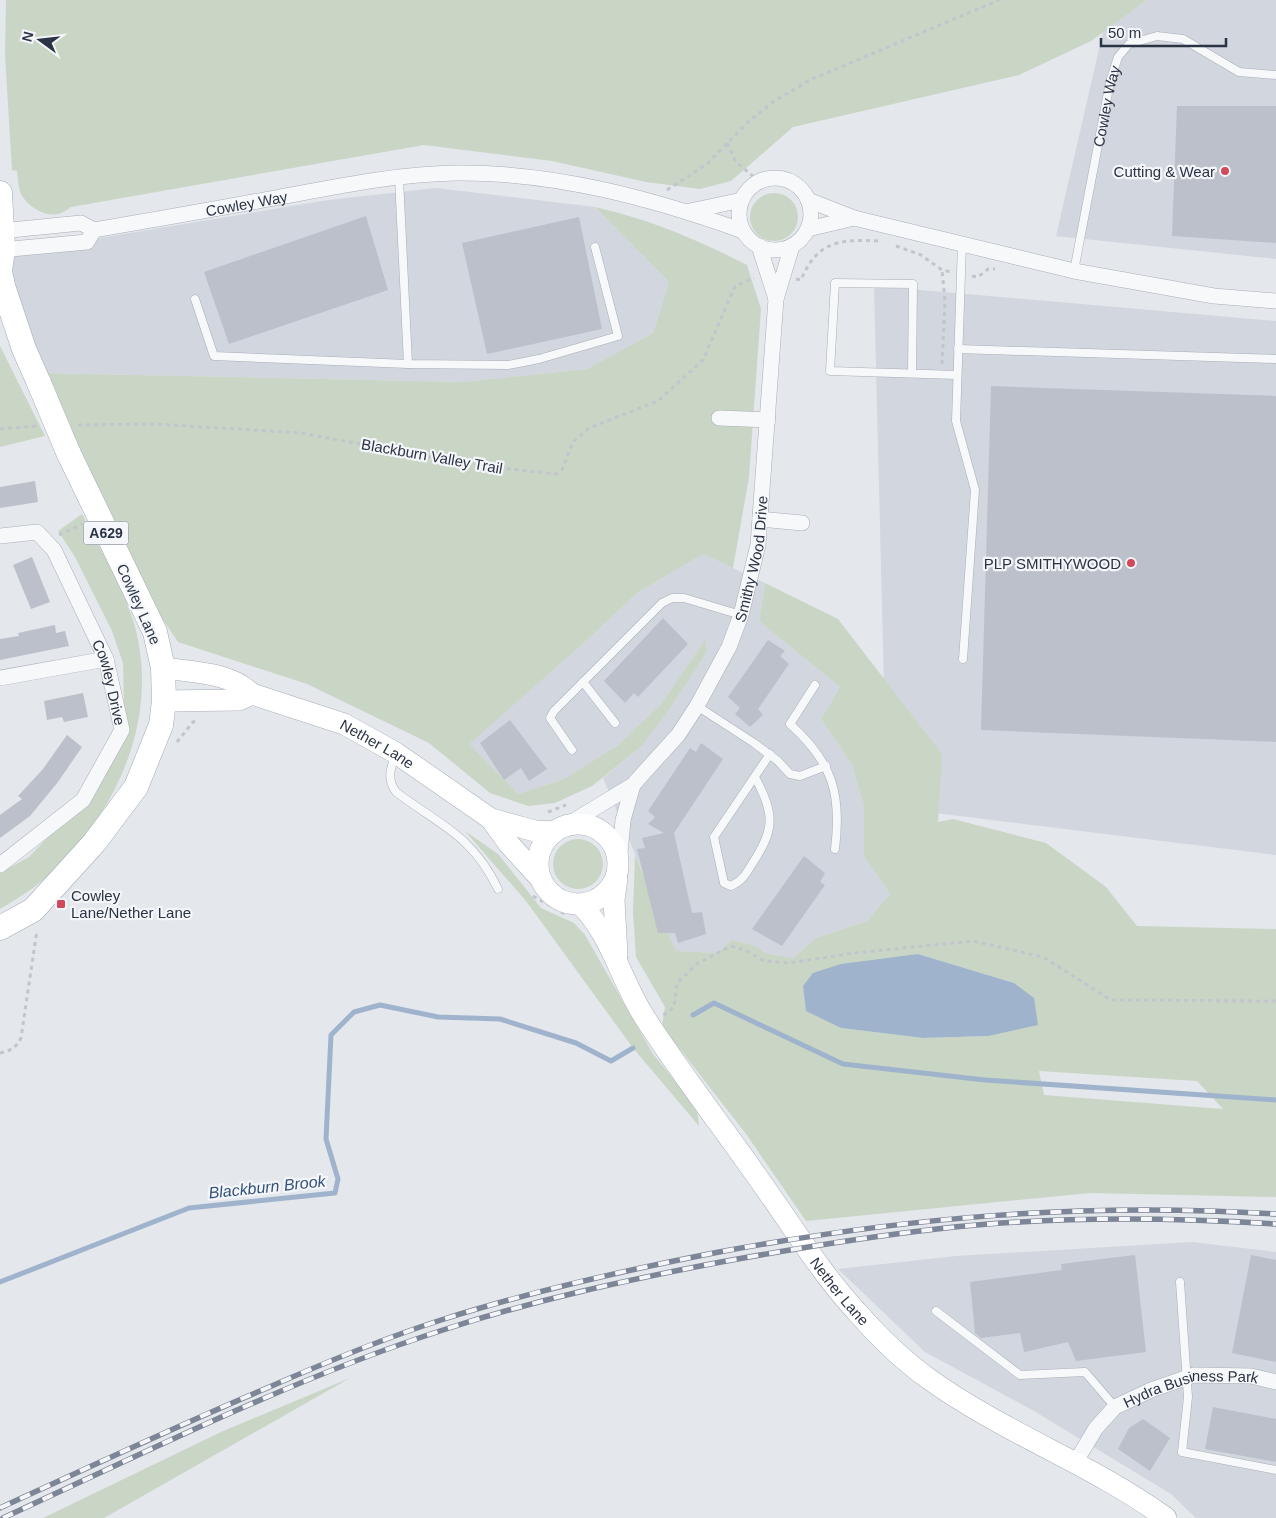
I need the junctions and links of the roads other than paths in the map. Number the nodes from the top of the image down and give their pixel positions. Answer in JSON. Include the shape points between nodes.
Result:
{"nodes":[{"id":1,"x":1276,"y":75,"type":"edge"},
{"id":2,"x":399,"y":178,"type":"junction"},
{"id":3,"x":0,"y":193,"type":"edge"},
{"id":4,"x":742,"y":200,"type":"junction"},
{"id":5,"x":808,"y":200,"type":"junction"},
{"id":6,"x":690,"y":211,"type":"junction"},
{"id":7,"x":854,"y":218,"type":"junction"},
{"id":8,"x":808,"y":229,"type":"junction"},
{"id":9,"x":94,"y":230,"type":"junction"},
{"id":10,"x":743,"y":231,"type":"junction"},
{"id":11,"x":962,"y":244,"type":"junction"},
{"id":12,"x":759,"y":246,"type":"junction"},
{"id":13,"x":792,"y":246,"type":"junction"},
{"id":14,"x":595,"y":247,"type":"dead end"},
{"id":15,"x":1,"y":251,"type":"edge"},
{"id":16,"x":1074,"y":271,"type":"junction"},
{"id":17,"x":194,"y":299,"type":"dead end"},
{"id":18,"x":776,"y":299,"type":"junction"},
{"id":19,"x":1276,"y":301,"type":"edge"},
{"id":20,"x":958,"y":349,"type":"junction"},
{"id":21,"x":1276,"y":359,"type":"edge"},
{"id":22,"x":408,"y":364,"type":"junction"},
{"id":23,"x":912,"y":373,"type":"junction"},
{"id":24,"x":957,"y":375,"type":"junction"},
{"id":25,"x":719,"y":418,"type":"dead end"},
{"id":26,"x":768,"y":420,"type":"junction"},
{"id":27,"x":760,"y":519,"type":"junction"},
{"id":28,"x":802,"y":523,"type":"dead end"},
{"id":29,"x":0,"y":536,"type":"edge"},
{"id":30,"x":741,"y":615,"type":"junction"},
{"id":31,"x":963,"y":659,"type":"dead end"},
{"id":32,"x":106,"y":660,"type":"junction"},
{"id":33,"x":163,"y":668,"type":"junction"},
{"id":34,"x":0,"y":678,"type":"edge"},
{"id":35,"x":583,"y":682,"type":"junction"},
{"id":36,"x":815,"y":685,"type":"dead end"},
{"id":37,"x":252,"y":694,"type":"junction"},
{"id":38,"x":164,"y":702,"type":"junction"},
{"id":39,"x":697,"y":706,"type":"junction"},
{"id":40,"x":615,"y":723,"type":"dead end"},
{"id":41,"x":572,"y":750,"type":"dead end"},
{"id":42,"x":396,"y":753,"type":"junction"},
{"id":43,"x":770,"y":754,"type":"junction"},
{"id":44,"x":826,"y":766,"type":"junction"},
{"id":45,"x":755,"y":776,"type":"junction"},
{"id":46,"x":633,"y":785,"type":"junction"},
{"id":47,"x":491,"y":819,"type":"junction"},
{"id":48,"x":560,"y":829,"type":"junction"},
{"id":49,"x":835,"y":849,"type":"dead end"},
{"id":50,"x":0,"y":865,"type":"edge"},
{"id":51,"x":618,"y":871,"type":"junction"},
{"id":52,"x":540,"y":878,"type":"junction"},
{"id":53,"x":498,"y":889,"type":"dead end"},
{"id":54,"x":581,"y":904,"type":"junction"},
{"id":55,"x":0,"y":928,"type":"edge"},
{"id":56,"x":617,"y":960,"type":"junction"},
{"id":57,"x":1180,"y":1282,"type":"dead end"},
{"id":58,"x":936,"y":1312,"type":"dead end"},
{"id":59,"x":1186,"y":1378,"type":"junction"},
{"id":60,"x":1276,"y":1382,"type":"edge"},
{"id":61,"x":1115,"y":1406,"type":"junction"},
{"id":62,"x":1075,"y":1463,"type":"junction"},
{"id":63,"x":1276,"y":1470,"type":"edge"},
{"id":64,"x":1166,"y":1518,"type":"edge"}],
"edges":[{"from":1,"to":16,"type":"lane","name":"Cowley Way","via":[[1239,72],[1183,39],[1157,36],[1129,44],[1118,57],[1110,82]]},
{"from":2,"to":6,"type":"street","name":"Cowley Way","via":[[455,173],[516,177],[594,187]]},
{"from":2,"to":9,"type":"street","name":"Cowley Way","via":[[360,182]]},
{"from":2,"to":22,"type":"lane"},
{"from":3,"to":15,"type":"main road","name":"Cowley Lane","number":"A629"},
{"from":4,"to":5,"type":"street","via":[[749,190],[770,178],[787,180],[798,186]]},
{"from":4,"to":6,"type":"street","name":"Cowley Way"},
{"from":4,"to":10,"type":"street","via":[[740,219]]},
{"from":5,"to":7,"type":"street"},
{"from":5,"to":8,"type":"street","via":[[811,217]]},
{"from":6,"to":10,"type":"street","name":"Cowley Way"},
{"from":7,"to":8,"type":"street"},
{"from":7,"to":11,"type":"street"},
{"from":8,"to":13,"type":"street"},
{"from":9,"to":15,"type":"street","name":"Cowley Way","via":[[81,223]]},
{"from":9,"to":15,"type":"street","name":"Cowley Way","via":[[87,242]]},
{"from":10,"to":12,"type":"street"},
{"from":11,"to":16,"type":"street"},
{"from":11,"to":20,"type":"lane"},
{"from":12,"to":13,"type":"street","via":[[780,250]]},
{"from":12,"to":18,"type":"street","name":"Smithy Wood Drive"},
{"from":13,"to":18,"type":"street","name":"Smithy Wood Drive"},
{"from":14,"to":22,"type":"lane","via":[[618,336],[539,359],[508,364]]},
{"from":15,"to":33,"type":"main road","name":"Cowley Lane","number":"A629","bridge":true,"via":[[3,286],[21,339],[68,452],[155,632]]},
{"from":16,"to":19,"type":"street","via":[[1214,296]]},
{"from":17,"to":22,"type":"lane","via":[[214,356]]},
{"from":18,"to":26,"type":"street","name":"Smithy Wood Drive"},
{"from":20,"to":21,"type":"lane"},
{"from":20,"to":24,"type":"lane"},
{"from":23,"to":23,"type":"lane","via":[[830,370],[835,283],[913,284]]},
{"from":23,"to":24,"type":"lane"},
{"from":24,"to":31,"type":"lane","via":[[956,421],[975,490]]},
{"from":25,"to":26,"type":"street"},
{"from":26,"to":27,"type":"street","name":"Smithy Wood Drive"},
{"from":27,"to":28,"type":"street"},
{"from":27,"to":30,"type":"street","name":"Smithy Wood Drive","via":[[758,545]]},
{"from":29,"to":32,"type":"street","name":"Cowley Drive","via":[[37,532],[47,541]]},
{"from":30,"to":35,"type":"lane","via":[[684,598],[672,598],[662,603]]},
{"from":30,"to":39,"type":"street","name":"Smithy Wood Drive","via":[[729,647]]},
{"from":32,"to":34,"type":"street"},
{"from":32,"to":50,"type":"street","name":"Cowley Drive","via":[[122,730],[84,800]]},
{"from":33,"to":37,"type":"main road","name":"Nether Lane","via":[[242,684]]},
{"from":33,"to":38,"type":"main road","name":"Cowley Lane","number":"A629"},
{"from":35,"to":40,"type":"lane"},
{"from":35,"to":41,"type":"lane","via":[[550,718]]},
{"from":36,"to":44,"type":"lane","via":[[790,724],[807,739]]},
{"from":37,"to":38,"type":"main road","via":[[239,700]]},
{"from":37,"to":42,"type":"main road","name":"Nether Lane","via":[[344,724]]},
{"from":38,"to":55,"type":"main road","name":"Cowley Lane","number":"A629","via":[[161,725],[136,787],[94,843],[33,910]]},
{"from":39,"to":43,"type":"lane"},
{"from":39,"to":46,"type":"street","name":"Smithy Wood Drive","via":[[678,735]]},
{"from":42,"to":47,"type":"main road","name":"Nether Lane"},
{"from":42,"to":53,"type":"lane","via":[[389,774],[396,792],[444,824],[471,847],[487,866]]},
{"from":43,"to":44,"type":"lane","via":[[790,774],[800,776]]},
{"from":43,"to":45,"type":"lane"},
{"from":44,"to":49,"type":"lane","via":[[838,799]]},
{"from":45,"to":45,"type":"lane","via":[[771,818],[765,844],[740,882],[731,886],[724,883],[714,837]]},
{"from":46,"to":48,"type":"street","name":"Smithy Wood Drive"},
{"from":46,"to":51,"type":"street","name":"Smithy Wood Drive","via":[[623,820]]},
{"from":47,"to":48,"type":"main road","name":"Nether Lane","via":[[535,831]]},
{"from":47,"to":52,"type":"main road","name":"Nether Lane"},
{"from":48,"to":51,"type":"main road","via":[[578,824],[602,831],[617,852]]},
{"from":48,"to":52,"type":"main road","via":[[545,841],[540,853]]},
{"from":51,"to":54,"type":"main road","via":[[603,896]]},
{"from":51,"to":56,"type":"main road","name":"Nether Lane","via":[[614,900]]},
{"from":52,"to":54,"type":"main road","via":[[556,898]]},
{"from":54,"to":56,"type":"main road","name":"Nether Lane","via":[[596,922]]},
{"from":56,"to":62,"type":"main road","name":"Nether Lane","via":[[645,1017],[854,1310],[888,1344],[937,1384],[991,1418]]},
{"from":57,"to":59,"type":"lane"},
{"from":58,"to":61,"type":"lane","via":[[1020,1375],[1085,1372]]},
{"from":59,"to":60,"type":"street","name":"Hydra Business Park","via":[[1194,1375],[1251,1376]]},
{"from":59,"to":61,"type":"street","name":"Hydra Business Park"},
{"from":59,"to":63,"type":"lane","via":[[1188,1397],[1182,1452]]},
{"from":61,"to":62,"type":"street","name":"Hydra Business Park","via":[[1096,1428]]},
{"from":62,"to":64,"type":"main road","name":"Nether Lane","via":[[1135,1495]]}]}
